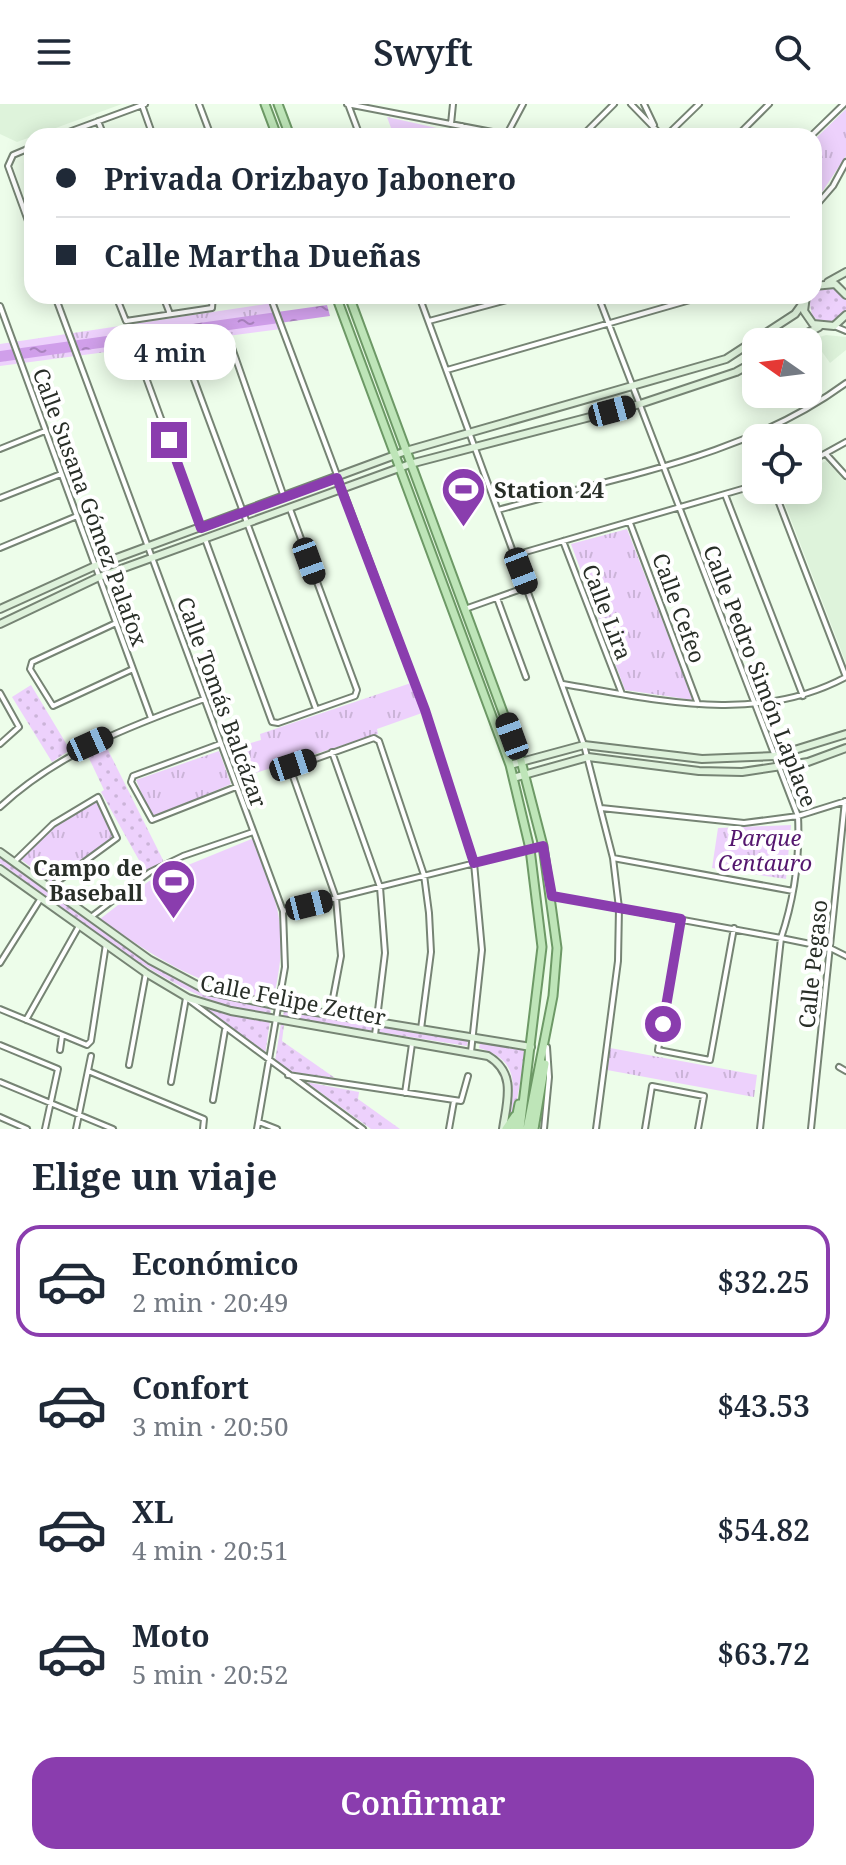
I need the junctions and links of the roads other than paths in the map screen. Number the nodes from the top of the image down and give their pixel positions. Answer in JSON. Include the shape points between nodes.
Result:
{"nodes":[{"id":1,"x":199,"y":104,"type":"edge"},
{"id":2,"x":265,"y":104,"type":"edge"},
{"id":3,"x":278,"y":104,"type":"edge"},
{"id":4,"x":348,"y":104,"type":"edge"},
{"id":5,"x":453,"y":104,"type":"edge"},
{"id":6,"x":523,"y":104,"type":"edge"},
{"id":7,"x":614,"y":104,"type":"edge"},
{"id":8,"x":631,"y":104,"type":"edge"},
{"id":9,"x":644,"y":104,"type":"edge"},
{"id":10,"x":699,"y":104,"type":"edge"},
{"id":11,"x":769,"y":104,"type":"edge"},
{"id":12,"x":844,"y":104,"type":"edge"},
{"id":13,"x":144,"y":105,"type":"edge"},
{"id":14,"x":98,"y":121,"type":"junction"},
{"id":15,"x":451,"y":124,"type":"junction"},
{"id":16,"x":462,"y":126,"type":"joint"},
{"id":17,"x":79,"y":128,"type":"edge"},
{"id":18,"x":101,"y":128,"type":"edge"},
{"id":19,"x":151,"y":128,"type":"edge"},
{"id":20,"x":208,"y":128,"type":"edge"},
{"id":21,"x":274,"y":128,"type":"edge"},
{"id":22,"x":287,"y":128,"type":"edge"},
{"id":23,"x":357,"y":128,"type":"edge"},
{"id":24,"x":472,"y":128,"type":"edge"},
{"id":25,"x":510,"y":128,"type":"edge"},
{"id":26,"x":590,"y":128,"type":"edge"},
{"id":27,"x":656,"y":128,"type":"edge"},
{"id":28,"x":659,"y":128,"type":"edge"},
{"id":29,"x":673,"y":128,"type":"edge"},
{"id":30,"x":745,"y":128,"type":"edge"},
{"id":31,"x":819,"y":128,"type":"edge"},
{"id":32,"x":24,"y":150,"type":"edge"},
{"id":33,"x":846,"y":162,"type":"edge"},
{"id":34,"x":822,"y":199,"type":"edge"},
{"id":35,"x":24,"y":208,"type":"edge"},
{"id":36,"x":846,"y":272,"type":"edge"},
{"id":37,"x":822,"y":282,"type":"edge"},
{"id":38,"x":822,"y":284,"type":"edge"},
{"id":39,"x":846,"y":295,"type":"edge"},
{"id":40,"x":58,"y":304,"type":"edge"},
{"id":41,"x":119,"y":304,"type":"edge"},
{"id":42,"x":166,"y":304,"type":"edge"},
{"id":43,"x":212,"y":304,"type":"edge"},
{"id":44,"x":273,"y":304,"type":"edge"},
{"id":45,"x":339,"y":304,"type":"edge"},
{"id":46,"x":351,"y":304,"type":"edge"},
{"id":47,"x":422,"y":304,"type":"edge"},
{"id":48,"x":492,"y":304,"type":"edge"},
{"id":49,"x":601,"y":304,"type":"edge"},
{"id":50,"x":678,"y":304,"type":"edge"},
{"id":51,"x":801,"y":304,"type":"edge"},
{"id":52,"x":805,"y":304,"type":"edge"},
{"id":53,"x":0,"y":306,"type":"edge"},
{"id":54,"x":170,"y":314,"type":"junction"},
{"id":55,"x":846,"y":315,"type":"edge"},
{"id":56,"x":429,"y":321,"type":"junction"},
{"id":57,"x":610,"y":325,"type":"junction"},
{"id":58,"x":834,"y":326,"type":"junction"},
{"id":59,"x":820,"y":327,"type":"joint"},
{"id":60,"x":846,"y":331,"type":"edge"},
{"id":61,"x":182,"y":347,"type":"junction"},
{"id":62,"x":742,"y":369,"type":"edge"},
{"id":63,"x":447,"y":370,"type":"junction"},
{"id":64,"x":846,"y":383,"type":"edge"},
{"id":65,"x":633,"y":388,"type":"junction"},
{"id":66,"x":640,"y":404,"type":"junction"},
{"id":67,"x":45,"y":431,"type":"junction"},
{"id":68,"x":470,"y":432,"type":"junction"},
{"id":69,"x":846,"y":442,"type":"edge"},
{"id":70,"x":475,"y":447,"type":"junction"},
{"id":71,"x":0,"y":449,"type":"edge"},
{"id":72,"x":406,"y":451,"type":"junction"},
{"id":73,"x":826,"y":454,"type":"junction"},
{"id":74,"x":395,"y":455,"type":"junction"},
{"id":75,"x":822,"y":456,"type":"edge"},
{"id":76,"x":410,"y":464,"type":"junction"},
{"id":77,"x":662,"y":464,"type":"junction"},
{"id":78,"x":400,"y":468,"type":"junction"},
{"id":79,"x":61,"y":474,"type":"junction"},
{"id":80,"x":846,"y":476,"type":"edge"},
{"id":81,"x":337,"y":478,"type":"junction"},
{"id":82,"x":342,"y":491,"type":"junction"},
{"id":83,"x":742,"y":491,"type":"edge"},
{"id":84,"x":726,"y":497,"type":"junction"},
{"id":85,"x":0,"y":498,"type":"edge"},
{"id":86,"x":284,"y":498,"type":"junction"},
{"id":87,"x":779,"y":504,"type":"edge"},
{"id":88,"x":290,"y":509,"type":"junction"},
{"id":89,"x":679,"y":509,"type":"junction"},
{"id":90,"x":498,"y":510,"type":"junction"},
{"id":91,"x":243,"y":512,"type":"junction"},
{"id":92,"x":77,"y":516,"type":"junction"},
{"id":93,"x":248,"y":523,"type":"junction"},
{"id":94,"x":630,"y":523,"type":"junction"},
{"id":95,"x":201,"y":528,"type":"junction"},
{"id":96,"x":205,"y":539,"type":"junction"},
{"id":97,"x":563,"y":541,"type":"junction"},
{"id":98,"x":0,"y":548,"type":"edge"},
{"id":99,"x":148,"y":548,"type":"junction"},
{"id":100,"x":515,"y":555,"type":"junction"},
{"id":101,"x":152,"y":559,"type":"junction"},
{"id":102,"x":95,"y":566,"type":"junction"},
{"id":103,"x":99,"y":577,"type":"junction"},
{"id":104,"x":527,"y":587,"type":"junction"},
{"id":105,"x":497,"y":598,"type":"junction"},
{"id":106,"x":0,"y":609,"type":"edge"},
{"id":107,"x":465,"y":609,"type":"junction"},
{"id":108,"x":116,"y":623,"type":"junction"},
{"id":109,"x":0,"y":624,"type":"edge"},
{"id":110,"x":133,"y":669,"type":"junction"},
{"id":111,"x":526,"y":677,"type":"dead end"},
{"id":112,"x":846,"y":677,"type":"edge"},
{"id":113,"x":563,"y":684,"type":"junction"},
{"id":114,"x":0,"y":693,"type":"edge"},
{"id":115,"x":622,"y":694,"type":"junction"},
{"id":116,"x":803,"y":696,"type":"junction"},
{"id":117,"x":204,"y":699,"type":"junction"},
{"id":118,"x":698,"y":704,"type":"junction"},
{"id":119,"x":755,"y":705,"type":"junction"},
{"id":120,"x":316,"y":709,"type":"junction"},
{"id":121,"x":151,"y":718,"type":"junction"},
{"id":122,"x":846,"y":734,"type":"edge"},
{"id":123,"x":0,"y":744,"type":"edge"},
{"id":124,"x":220,"y":744,"type":"junction"},
{"id":125,"x":584,"y":745,"type":"junction"},
{"id":126,"x":846,"y":748,"type":"edge"},
{"id":127,"x":332,"y":752,"type":"junction"},
{"id":128,"x":775,"y":756,"type":"junction"},
{"id":129,"x":588,"y":757,"type":"junction"},
{"id":130,"x":521,"y":761,"type":"junction"},
{"id":131,"x":510,"y":765,"type":"junction"},
{"id":132,"x":780,"y":768,"type":"junction"},
{"id":133,"x":525,"y":774,"type":"junction"},
{"id":134,"x":513,"y":778,"type":"junction"},
{"id":135,"x":236,"y":787,"type":"junction"},
{"id":136,"x":846,"y":801,"type":"edge"},
{"id":137,"x":0,"y":807,"type":"edge"},
{"id":138,"x":601,"y":808,"type":"junction"},
{"id":139,"x":798,"y":816,"type":"junction"},
{"id":140,"x":845,"y":822,"type":"edge"},
{"id":141,"x":253,"y":832,"type":"junction"},
{"id":142,"x":543,"y":846,"type":"junction"},
{"id":143,"x":530,"y":849,"type":"junction"},
{"id":144,"x":0,"y":852,"type":"edge"},
{"id":145,"x":613,"y":858,"type":"junction"},
{"id":146,"x":14,"y":862,"type":"junction"},
{"id":147,"x":474,"y":863,"type":"junction"},
{"id":148,"x":1,"y":873,"type":"edge"},
{"id":149,"x":424,"y":875,"type":"junction"},
{"id":150,"x":50,"y":887,"type":"junction"},
{"id":151,"x":380,"y":887,"type":"junction"},
{"id":152,"x":793,"y":891,"type":"junction"},
{"id":153,"x":552,"y":896,"type":"junction"},
{"id":154,"x":41,"y":898,"type":"junction"},
{"id":155,"x":336,"y":898,"type":"junction"},
{"id":156,"x":619,"y":908,"type":"junction"},
{"id":157,"x":283,"y":911,"type":"junction"},
{"id":158,"x":91,"y":917,"type":"junction"},
{"id":159,"x":681,"y":919,"type":"junction"},
{"id":160,"x":79,"y":926,"type":"junction"},
{"id":161,"x":734,"y":928,"type":"junction"},
{"id":162,"x":781,"y":938,"type":"junction"},
{"id":163,"x":106,"y":944,"type":"junction"},
{"id":164,"x":830,"y":948,"type":"junction"},
{"id":165,"x":846,"y":956,"type":"edge"},
{"id":166,"x":0,"y":963,"type":"edge"},
{"id":167,"x":146,"y":973,"type":"junction"},
{"id":168,"x":187,"y":998,"type":"junction"},
{"id":169,"x":279,"y":1006,"type":"junction"},
{"id":170,"x":0,"y":1009,"type":"edge"},
{"id":171,"x":330,"y":1014,"type":"junction"},
{"id":172,"x":277,"y":1019,"type":"junction"},
{"id":173,"x":26,"y":1020,"type":"junction"},
{"id":174,"x":377,"y":1022,"type":"junction"},
{"id":175,"x":421,"y":1029,"type":"junction"},
{"id":176,"x":547,"y":1029,"type":"junction"},
{"id":177,"x":225,"y":1030,"type":"junction"},
{"id":178,"x":62,"y":1035,"type":"junction"},
{"id":179,"x":375,"y":1035,"type":"junction"},
{"id":180,"x":473,"y":1037,"type":"junction"},
{"id":181,"x":413,"y":1041,"type":"junction"},
{"id":182,"x":0,"y":1045,"type":"edge"},
{"id":183,"x":531,"y":1047,"type":"junction"},
{"id":184,"x":547,"y":1047,"type":"junction"},
{"id":185,"x":60,"y":1050,"type":"dead end"},
{"id":186,"x":471,"y":1052,"type":"junction"},
{"id":187,"x":91,"y":1056,"type":"dead end"},
{"id":188,"x":270,"y":1062,"type":"junction"},
{"id":189,"x":129,"y":1065,"type":"dead end"},
{"id":190,"x":528,"y":1067,"type":"junction"},
{"id":191,"x":839,"y":1067,"type":"dead end"},
{"id":192,"x":88,"y":1071,"type":"junction"},
{"id":193,"x":846,"y":1071,"type":"edge"},
{"id":194,"x":286,"y":1074,"type":"junction"},
{"id":195,"x":468,"y":1076,"type":"dead end"},
{"id":196,"x":0,"y":1082,"type":"edge"},
{"id":197,"x":171,"y":1082,"type":"dead end"},
{"id":198,"x":405,"y":1093,"type":"junction"},
{"id":199,"x":213,"y":1100,"type":"dead end"},
{"id":200,"x":454,"y":1101,"type":"junction"},
{"id":201,"x":51,"y":1103,"type":"junction"},
{"id":202,"x":517,"y":1114,"type":"junction"},
{"id":203,"x":79,"y":1115,"type":"junction"},
{"id":204,"x":0,"y":1117,"type":"edge"},
{"id":205,"x":259,"y":1122,"type":"junction"},
{"id":206,"x":27,"y":1129,"type":"edge"},
{"id":207,"x":45,"y":1129,"type":"edge"},
{"id":208,"x":76,"y":1129,"type":"edge"},
{"id":209,"x":113,"y":1129,"type":"edge"},
{"id":210,"x":203,"y":1129,"type":"edge"},
{"id":211,"x":257,"y":1129,"type":"edge"},
{"id":212,"x":277,"y":1129,"type":"edge"},
{"id":213,"x":363,"y":1129,"type":"edge"},
{"id":214,"x":449,"y":1129,"type":"edge"},
{"id":215,"x":504,"y":1129,"type":"edge"},
{"id":216,"x":517,"y":1129,"type":"edge"},
{"id":217,"x":527,"y":1129,"type":"edge"},
{"id":218,"x":534,"y":1129,"type":"edge"},
{"id":219,"x":544,"y":1129,"type":"edge"},
{"id":220,"x":596,"y":1129,"type":"edge"},
{"id":221,"x":645,"y":1129,"type":"edge"},
{"id":222,"x":698,"y":1129,"type":"edge"},
{"id":223,"x":760,"y":1129,"type":"edge"},
{"id":224,"x":811,"y":1129,"type":"edge"}],
"edges":[{"from":1,"to":20,"type":"street"},
{"from":2,"to":21,"type":"main road"},
{"from":3,"to":22,"type":"main road"},
{"from":4,"to":15,"type":"street"},
{"from":4,"to":23,"type":"street"},
{"from":5,"to":15,"type":"street"},
{"from":6,"to":25,"type":"street"},
{"from":7,"to":26,"type":"street"},
{"from":8,"to":27,"type":"street"},
{"from":9,"to":28,"type":"street"},
{"from":10,"to":29,"type":"street"},
{"from":11,"to":30,"type":"street"},
{"from":12,"to":31,"type":"street"},
{"from":13,"to":14,"type":"street"},
{"from":13,"to":19,"type":"street"},
{"from":14,"to":17,"type":"street"},
{"from":14,"to":18,"type":"street"},
{"from":15,"to":16,"type":"street"},
{"from":16,"to":24,"type":"street"},
{"from":32,"to":35,"type":"street","via":[[9,162]]},
{"from":33,"to":34,"type":"street"},
{"from":36,"to":37,"type":"main road"},
{"from":38,"to":39,"type":"main road"},
{"from":40,"to":99,"type":"street","name":"Calle Tomás Balcázar"},
{"from":41,"to":54,"type":"street","via":[[126,321]]},
{"from":42,"to":54,"type":"street"},
{"from":43,"to":54,"type":"street"},
{"from":44,"to":81,"type":"street"},
{"from":45,"to":74,"type":"main road"},
{"from":46,"to":72,"type":"main road"},
{"from":47,"to":56,"type":"street"},
{"from":48,"to":56,"type":"street"},
{"from":49,"to":57,"type":"street","name":"Calle Pedro Simón Laplace"},
{"from":50,"to":57,"type":"street"},
{"from":51,"to":65,"type":"main road","via":[[798,312],[741,352]]},
{"from":52,"to":59,"type":"main road","via":[[807,318]]},
{"from":53,"to":67,"type":"street","name":"Calle Susana Gómez Palafox"},
{"from":55,"to":58,"type":"main road"},
{"from":56,"to":63,"type":"street"},
{"from":57,"to":63,"type":"street"},
{"from":57,"to":65,"type":"street","name":"Calle Pedro Simón Laplace"},
{"from":58,"to":59,"type":"main road"},
{"from":58,"to":60,"type":"street"},
{"from":61,"to":86,"type":"street","via":[[230,342]]},
{"from":61,"to":91,"type":"street"},
{"from":61,"to":95,"type":"street","via":[[137,353]]},
{"from":62,"to":66,"type":"main road"},
{"from":63,"to":68,"type":"street"},
{"from":64,"to":77,"type":"street","via":[[795,418],[760,434]]},
{"from":65,"to":66,"type":"street","name":"Calle Pedro Simón Laplace"},
{"from":65,"to":68,"type":"main road"},
{"from":66,"to":70,"type":"main road"},
{"from":66,"to":77,"type":"street","name":"Calle Pedro Simón Laplace"},
{"from":67,"to":71,"type":"street"},
{"from":67,"to":79,"type":"street","name":"Calle Susana Gómez Palafox"},
{"from":68,"to":70,"type":"street"},
{"from":68,"to":72,"type":"main road"},
{"from":69,"to":73,"type":"street"},
{"from":70,"to":76,"type":"main road"},
{"from":70,"to":90,"type":"street"},
{"from":72,"to":74,"type":"main road"},
{"from":72,"to":76,"type":"main road"},
{"from":73,"to":75,"type":"street"},
{"from":73,"to":80,"type":"street"},
{"from":74,"to":78,"type":"main road"},
{"from":74,"to":81,"type":"main road"},
{"from":76,"to":78,"type":"main road"},
{"from":76,"to":107,"type":"main road"},
{"from":77,"to":89,"type":"street","name":"Calle Pedro Simón Laplace"},
{"from":77,"to":90,"type":"street"},
{"from":78,"to":82,"type":"main road"},
{"from":78,"to":131,"type":"main road"},
{"from":79,"to":85,"type":"street"},
{"from":79,"to":92,"type":"street","name":"Calle Susana Gómez Palafox"},
{"from":81,"to":82,"type":"street"},
{"from":81,"to":86,"type":"main road"},
{"from":82,"to":88,"type":"main road"},
{"from":82,"to":147,"type":"street","via":[[425,710]]},
{"from":83,"to":84,"type":"street"},
{"from":84,"to":89,"type":"street"},
{"from":84,"to":116,"type":"street"},
{"from":86,"to":91,"type":"main road"},
{"from":87,"to":112,"type":"street"},
{"from":88,"to":93,"type":"main road"},
{"from":88,"to":120,"type":"street","via":[[358,694]]},
{"from":89,"to":94,"type":"street"},
{"from":89,"to":119,"type":"street","name":"Calle Pedro Simón Laplace"},
{"from":90,"to":100,"type":"street"},
{"from":91,"to":93,"type":"street"},
{"from":91,"to":95,"type":"main road"},
{"from":92,"to":98,"type":"street"},
{"from":92,"to":102,"type":"street","name":"Calle Susana Gómez Palafox"},
{"from":93,"to":96,"type":"main road"},
{"from":93,"to":120,"type":"street"},
{"from":94,"to":97,"type":"street"},
{"from":94,"to":118,"type":"street","name":"Calle Cefeo"},
{"from":95,"to":99,"type":"main road"},
{"from":96,"to":101,"type":"main road"},
{"from":96,"to":120,"type":"street","via":[[274,723]]},
{"from":97,"to":100,"type":"street"},
{"from":97,"to":115,"type":"street","name":"Calle Lira"},
{"from":99,"to":101,"type":"street","name":"Calle Tomás Balcázar"},
{"from":99,"to":102,"type":"main road"},
{"from":100,"to":104,"type":"street"},
{"from":101,"to":103,"type":"main road"},
{"from":101,"to":117,"type":"street","name":"Calle Tomás Balcázar"},
{"from":102,"to":103,"type":"street","name":"Calle Susana Gómez Palafox"},
{"from":102,"to":106,"type":"main road"},
{"from":103,"to":108,"type":"street","name":"Calle Susana Gómez Palafox"},
{"from":103,"to":109,"type":"main road"},
{"from":104,"to":105,"type":"street"},
{"from":104,"to":113,"type":"street"},
{"from":105,"to":107,"type":"street"},
{"from":105,"to":111,"type":"street"},
{"from":107,"to":130,"type":"main road"},
{"from":108,"to":110,"type":"street","name":"Calle Susana Gómez Palafox"},
{"from":108,"to":110,"type":"street","via":[[29,666],[53,706]]},
{"from":110,"to":121,"type":"street","name":"Calle Susana Gómez Palafox"},
{"from":112,"to":116,"type":"street"},
{"from":113,"to":115,"type":"street"},
{"from":113,"to":125,"type":"street"},
{"from":114,"to":123,"type":"street","via":[[19,727]]},
{"from":115,"to":118,"type":"street"},
{"from":116,"to":119,"type":"street"},
{"from":117,"to":121,"type":"street"},
{"from":117,"to":124,"type":"street","name":"Calle Tomás Balcázar"},
{"from":118,"to":119,"type":"street"},
{"from":119,"to":128,"type":"street","name":"Calle Pedro Simón Laplace"},
{"from":121,"to":137,"type":"street","via":[[61,760]]},
{"from":122,"to":128,"type":"main road"},
{"from":124,"to":135,"type":"street","name":"Calle Tomás Balcázar"},
{"from":124,"to":135,"type":"street","via":[[131,779],[152,820]]},
{"from":125,"to":128,"type":"main road","via":[[702,759]]},
{"from":125,"to":129,"type":"street"},
{"from":125,"to":130,"type":"main road"},
{"from":126,"to":132,"type":"main road"},
{"from":127,"to":149,"type":"street","via":[[374,738],[379,741]]},
{"from":127,"to":151,"type":"street"},
{"from":127,"to":155,"type":"street","via":[[290,768]]},
{"from":128,"to":132,"type":"street","name":"Calle Pedro Simón Laplace"},
{"from":129,"to":132,"type":"main road","via":[[699,771]]},
{"from":129,"to":133,"type":"main road"},
{"from":129,"to":138,"type":"street"},
{"from":130,"to":131,"type":"main road"},
{"from":130,"to":133,"type":"main road"},
{"from":131,"to":134,"type":"main road"},
{"from":132,"to":139,"type":"street","name":"Calle Pedro Simón Laplace"},
{"from":133,"to":134,"type":"main road"},
{"from":133,"to":142,"type":"main road"},
{"from":134,"to":143,"type":"main road"},
{"from":135,"to":141,"type":"street","name":"Calle Tomás Balcázar"},
{"from":136,"to":139,"type":"street"},
{"from":136,"to":140,"type":"street","name":"Calle Pegaso"},
{"from":138,"to":139,"type":"street","via":[[714,822]]},
{"from":138,"to":145,"type":"street"},
{"from":139,"to":152,"type":"street","name":"Calle Pedro Simón Laplace"},
{"from":140,"to":164,"type":"street","name":"Calle Pegaso"},
{"from":141,"to":157,"type":"street","name":"Calle Tomás Balcázar"},
{"from":141,"to":158,"type":"street","via":[[150,872]]},
{"from":142,"to":143,"type":"street"},
{"from":142,"to":153,"type":"main road"},
{"from":143,"to":147,"type":"street"},
{"from":143,"to":183,"type":"main road","via":[[542,947]]},
{"from":144,"to":146,"type":"main road","name":"Calle Felipe Zetter"},
{"from":145,"to":152,"type":"street"},
{"from":145,"to":156,"type":"street"},
{"from":146,"to":150,"type":"main road","name":"Calle Felipe Zetter"},
{"from":146,"to":150,"type":"street","via":[[53,824],[96,796],[117,838]]},
{"from":147,"to":149,"type":"street"},
{"from":147,"to":180,"type":"street","via":[[482,950]]},
{"from":148,"to":154,"type":"main road","name":"Calle Felipe Zetter"},
{"from":149,"to":151,"type":"street"},
{"from":149,"to":175,"type":"street","via":[[431,942]]},
{"from":150,"to":158,"type":"main road","name":"Calle Felipe Zetter"},
{"from":151,"to":155,"type":"street"},
{"from":151,"to":174,"type":"street","via":[[385,953]]},
{"from":152,"to":162,"type":"street","name":"Calle Pedro Simón Laplace"},
{"from":153,"to":156,"type":"street"},
{"from":153,"to":176,"type":"main road","via":[[557,948]]},
{"from":154,"to":160,"type":"main road","name":"Calle Felipe Zetter"},
{"from":154,"to":166,"type":"street"},
{"from":155,"to":157,"type":"street"},
{"from":155,"to":171,"type":"street","via":[[341,956]]},
{"from":156,"to":159,"type":"street"},
{"from":156,"to":220,"type":"street","via":[[616,986]]},
{"from":157,"to":169,"type":"street","name":"Calle Tomás Balcázar","via":[[286,955]]},
{"from":158,"to":169,"type":"main road","name":"Calle Felipe Zetter","via":[[190,984]]},
{"from":159,"to":161,"type":"street"},
{"from":159,"to":161,"type":"street","via":[[658,1050],[710,1060]]},
{"from":160,"to":163,"type":"main road","name":"Calle Felipe Zetter"},
{"from":160,"to":173,"type":"street"},
{"from":161,"to":162,"type":"street"},
{"from":162,"to":164,"type":"street"},
{"from":162,"to":223,"type":"street","name":"Calle Pedro Simón Laplace"},
{"from":163,"to":167,"type":"main road","name":"Calle Felipe Zetter"},
{"from":163,"to":178,"type":"street","via":[[91,1041],[81,1045]]},
{"from":164,"to":165,"type":"street"},
{"from":164,"to":224,"type":"street","name":"Calle Pegaso"},
{"from":167,"to":168,"type":"main road","name":"Calle Felipe Zetter"},
{"from":167,"to":189,"type":"street"},
{"from":168,"to":172,"type":"main road","name":"Calle Felipe Zetter"},
{"from":168,"to":177,"type":"street"},
{"from":168,"to":197,"type":"street"},
{"from":169,"to":171,"type":"main road","name":"Calle Felipe Zetter"},
{"from":169,"to":172,"type":"street","name":"Calle Tomás Balcázar"},
{"from":170,"to":173,"type":"street"},
{"from":171,"to":174,"type":"main road","name":"Calle Felipe Zetter"},
{"from":172,"to":179,"type":"main road","name":"Calle Felipe Zetter"},
{"from":172,"to":188,"type":"street","name":"Calle Tomás Balcázar"},
{"from":173,"to":178,"type":"street"},
{"from":174,"to":175,"type":"main road","name":"Calle Felipe Zetter"},
{"from":174,"to":179,"type":"street"},
{"from":175,"to":180,"type":"main road","name":"Calle Felipe Zetter"},
{"from":176,"to":184,"type":"main road"},
{"from":176,"to":217,"type":"main road"},
{"from":177,"to":188,"type":"street"},
{"from":177,"to":199,"type":"street"},
{"from":178,"to":185,"type":"street"},
{"from":179,"to":181,"type":"main road","name":"Calle Felipe Zetter"},
{"from":180,"to":183,"type":"main road","name":"Calle Felipe Zetter"},
{"from":180,"to":186,"type":"street"},
{"from":181,"to":186,"type":"main road","name":"Calle Felipe Zetter"},
{"from":181,"to":198,"type":"street"},
{"from":182,"to":201,"type":"street","via":[[58,1069]]},
{"from":183,"to":190,"type":"main road"},
{"from":184,"to":218,"type":"main road"},
{"from":184,"to":219,"type":"street"},
{"from":186,"to":215,"type":"main road","name":"Calle Felipe Zetter","via":[[497,1062],[507,1076]]},
{"from":187,"to":192,"type":"street"},
{"from":188,"to":194,"type":"street"},
{"from":188,"to":205,"type":"street","name":"Calle Tomás Balcázar"},
{"from":190,"to":202,"type":"main road"},
{"from":190,"to":216,"type":"main road"},
{"from":191,"to":193,"type":"street"},
{"from":192,"to":203,"type":"street"},
{"from":192,"to":210,"type":"street","via":[[206,1121]]},
{"from":194,"to":198,"type":"street"},
{"from":194,"to":213,"type":"street"},
{"from":195,"to":200,"type":"street","via":[[463,1101]]},
{"from":196,"to":201,"type":"street"},
{"from":198,"to":200,"type":"street"},
{"from":200,"to":214,"type":"street"},
{"from":201,"to":203,"type":"street"},
{"from":201,"to":207,"type":"street"},
{"from":202,"to":215,"type":"main road"},
{"from":202,"to":216,"type":"main road"},
{"from":203,"to":208,"type":"street"},
{"from":203,"to":209,"type":"street"},
{"from":204,"to":206,"type":"street"},
{"from":205,"to":211,"type":"street","name":"Calle Tomás Balcázar"},
{"from":205,"to":212,"type":"street"},
{"from":221,"to":222,"type":"street","via":[[652,1086],[704,1096]]}]}
